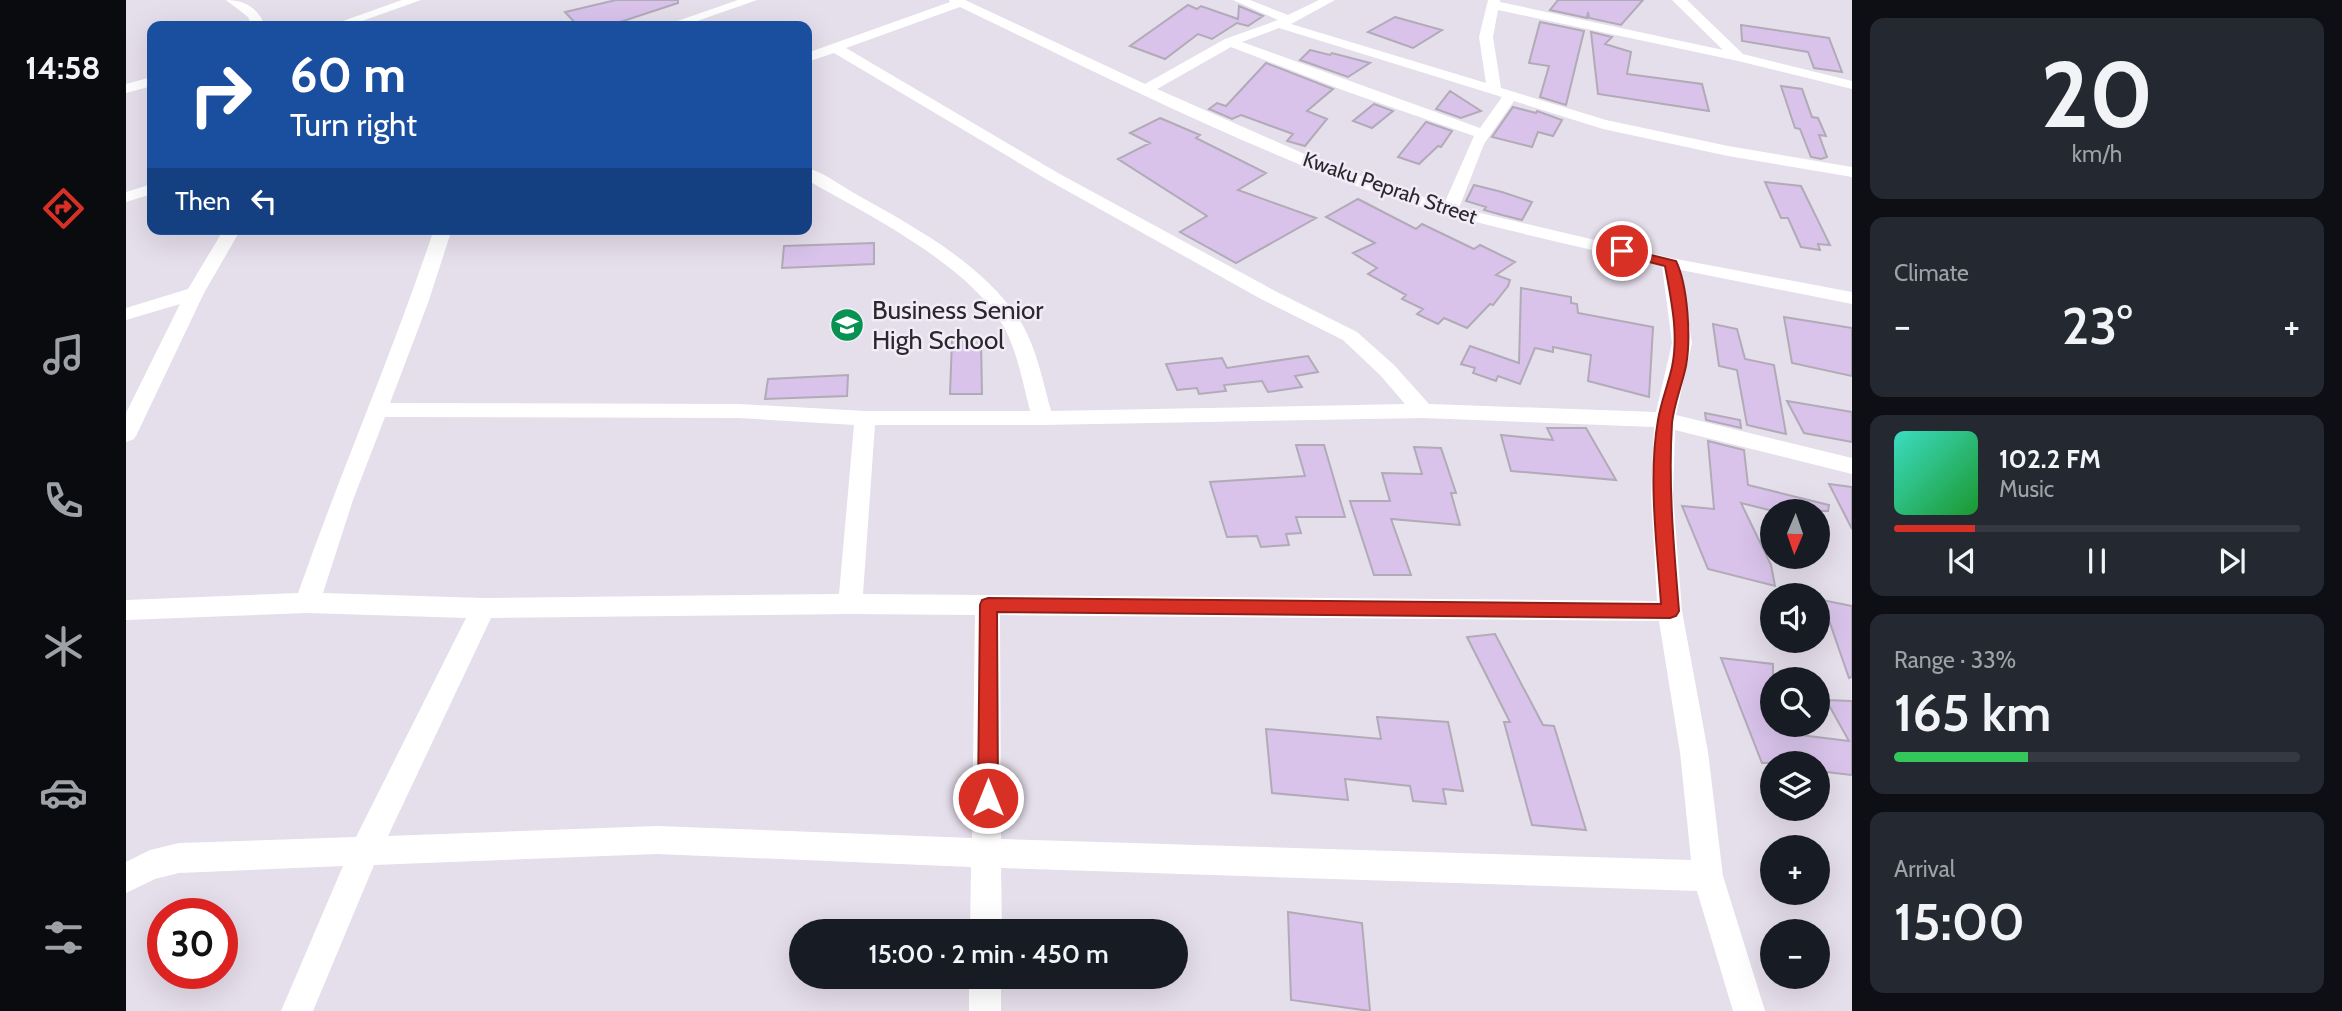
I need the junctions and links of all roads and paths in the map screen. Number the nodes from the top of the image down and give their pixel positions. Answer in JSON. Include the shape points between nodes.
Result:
{"nodes":[{"id":1,"x":232,"y":0,"type":"edge"},
{"id":2,"x":415,"y":0,"type":"edge"},
{"id":3,"x":751,"y":0,"type":"edge"},
{"id":4,"x":1239,"y":0,"type":"edge"},
{"id":5,"x":1329,"y":0,"type":"edge"},
{"id":6,"x":1678,"y":0,"type":"edge"},
{"id":7,"x":957,"y":1,"type":"edge"},
{"id":8,"x":1494,"y":3,"type":"edge"},
{"id":9,"x":256,"y":21,"type":"edge"},
{"id":10,"x":351,"y":21,"type":"edge"},
{"id":11,"x":686,"y":21,"type":"edge"},
{"id":12,"x":1285,"y":22,"type":"junction"},
{"id":13,"x":1230,"y":42,"type":"junction"},
{"id":14,"x":836,"y":48,"type":"junction"},
{"id":15,"x":812,"y":56,"type":"edge"},
{"id":16,"x":1738,"y":57,"type":"junction"},
{"id":17,"x":147,"y":83,"type":"edge"},
{"id":18,"x":1852,"y":85,"type":"edge"},
{"id":19,"x":126,"y":89,"type":"edge"},
{"id":20,"x":1147,"y":89,"type":"junction"},
{"id":21,"x":1494,"y":90,"type":"junction"},
{"id":22,"x":1510,"y":96,"type":"junction"},
{"id":23,"x":1483,"y":134,"type":"junction"},
{"id":24,"x":1852,"y":172,"type":"edge"},
{"id":25,"x":812,"y":176,"type":"edge"},
{"id":26,"x":147,"y":191,"type":"edge"},
{"id":27,"x":126,"y":197,"type":"edge"},
{"id":28,"x":1449,"y":211,"type":"junction"},
{"id":29,"x":229,"y":235,"type":"edge"},
{"id":30,"x":441,"y":235,"type":"edge"},
{"id":31,"x":1671,"y":263,"type":"junction"},
{"id":32,"x":195,"y":293,"type":"junction"},
{"id":33,"x":1852,"y":298,"type":"edge"},
{"id":34,"x":126,"y":314,"type":"edge"},
{"id":35,"x":377,"y":410,"type":"junction"},
{"id":36,"x":1423,"y":411,"type":"junction"},
{"id":37,"x":864,"y":418,"type":"junction"},
{"id":38,"x":1043,"y":418,"type":"junction"},
{"id":39,"x":1665,"y":420,"type":"junction"},
{"id":40,"x":127,"y":431,"type":"edge"},
{"id":41,"x":1852,"y":466,"type":"edge"},
{"id":42,"x":307,"y":603,"type":"junction"},
{"id":43,"x":850,"y":604,"type":"junction"},
{"id":44,"x":988,"y":605,"type":"junction"},
{"id":45,"x":483,"y":608,"type":"junction"},
{"id":46,"x":126,"y":610,"type":"edge"},
{"id":47,"x":1670,"y":611,"type":"junction"},
{"id":48,"x":364,"y":853,"type":"junction"},
{"id":49,"x":987,"y":853,"type":"junction"},
{"id":50,"x":1708,"y":876,"type":"junction"},
{"id":51,"x":126,"y":878,"type":"edge"},
{"id":52,"x":986,"y":919,"type":"edge"},
{"id":53,"x":985,"y":989,"type":"edge"},
{"id":54,"x":297,"y":1011,"type":"edge"},
{"id":55,"x":985,"y":1011,"type":"edge"},
{"id":56,"x":1749,"y":1011,"type":"edge"}],
"edges":[{"from":1,"to":9,"type":"street"},
{"from":2,"to":10,"type":"street"},
{"from":3,"to":11,"type":"street"},
{"from":4,"to":12,"type":"street"},
{"from":5,"to":12,"type":"street"},
{"from":6,"to":16,"type":"street"},
{"from":7,"to":14,"type":"street"},
{"from":7,"to":20,"type":"street","name":"Kwaku Peprah Street"},
{"from":8,"to":16,"type":"street"},
{"from":8,"to":21,"type":"street","via":[[1486,37]]},
{"from":12,"to":13,"type":"street"},
{"from":12,"to":21,"type":"street"},
{"from":13,"to":20,"type":"street"},
{"from":13,"to":23,"type":"street"},
{"from":14,"to":15,"type":"street"},
{"from":14,"to":36,"type":"street","via":[[1052,176],[1350,336]]},
{"from":16,"to":18,"type":"street"},
{"from":17,"to":19,"type":"street"},
{"from":20,"to":28,"type":"street","name":"Kwaku Peprah Street","via":[[1328,170]]},
{"from":21,"to":22,"type":"street"},
{"from":22,"to":23,"type":"street"},
{"from":22,"to":24,"type":"street","via":[[1637,132]]},
{"from":23,"to":28,"type":"street"},
{"from":25,"to":38,"type":"street","via":[[881,214],[976,280],[1013,326]]},
{"from":26,"to":27,"type":"street"},
{"from":28,"to":31,"type":"street","name":"Kwaku Peprah Street"},
{"from":29,"to":32,"type":"street"},
{"from":30,"to":35,"type":"street"},
{"from":31,"to":33,"type":"street","name":"Kwaku Peprah Street"},
{"from":31,"to":39,"type":"street","via":[[1682,343]]},
{"from":32,"to":34,"type":"street"},
{"from":32,"to":40,"type":"street"},
{"from":35,"to":37,"type":"street","via":[[739,411]]},
{"from":35,"to":42,"type":"street"},
{"from":36,"to":38,"type":"street"},
{"from":36,"to":39,"type":"street"},
{"from":37,"to":38,"type":"street"},
{"from":37,"to":43,"type":"street"},
{"from":39,"to":41,"type":"street"},
{"from":39,"to":47,"type":"street","via":[[1662,495]]},
{"from":42,"to":45,"type":"street"},
{"from":42,"to":46,"type":"street"},
{"from":43,"to":44,"type":"street"},
{"from":43,"to":45,"type":"street"},
{"from":44,"to":47,"type":"street"},
{"from":44,"to":49,"type":"street"},
{"from":45,"to":48,"type":"street"},
{"from":47,"to":50,"type":"street","via":[[1694,752]]},
{"from":48,"to":49,"type":"street","via":[[657,839]]},
{"from":48,"to":51,"type":"street","via":[[179,858],[150,865]]},
{"from":48,"to":54,"type":"street"},
{"from":49,"to":50,"type":"street"},
{"from":49,"to":52,"type":"street"},
{"from":50,"to":56,"type":"street"},
{"from":53,"to":55,"type":"street"}]}
